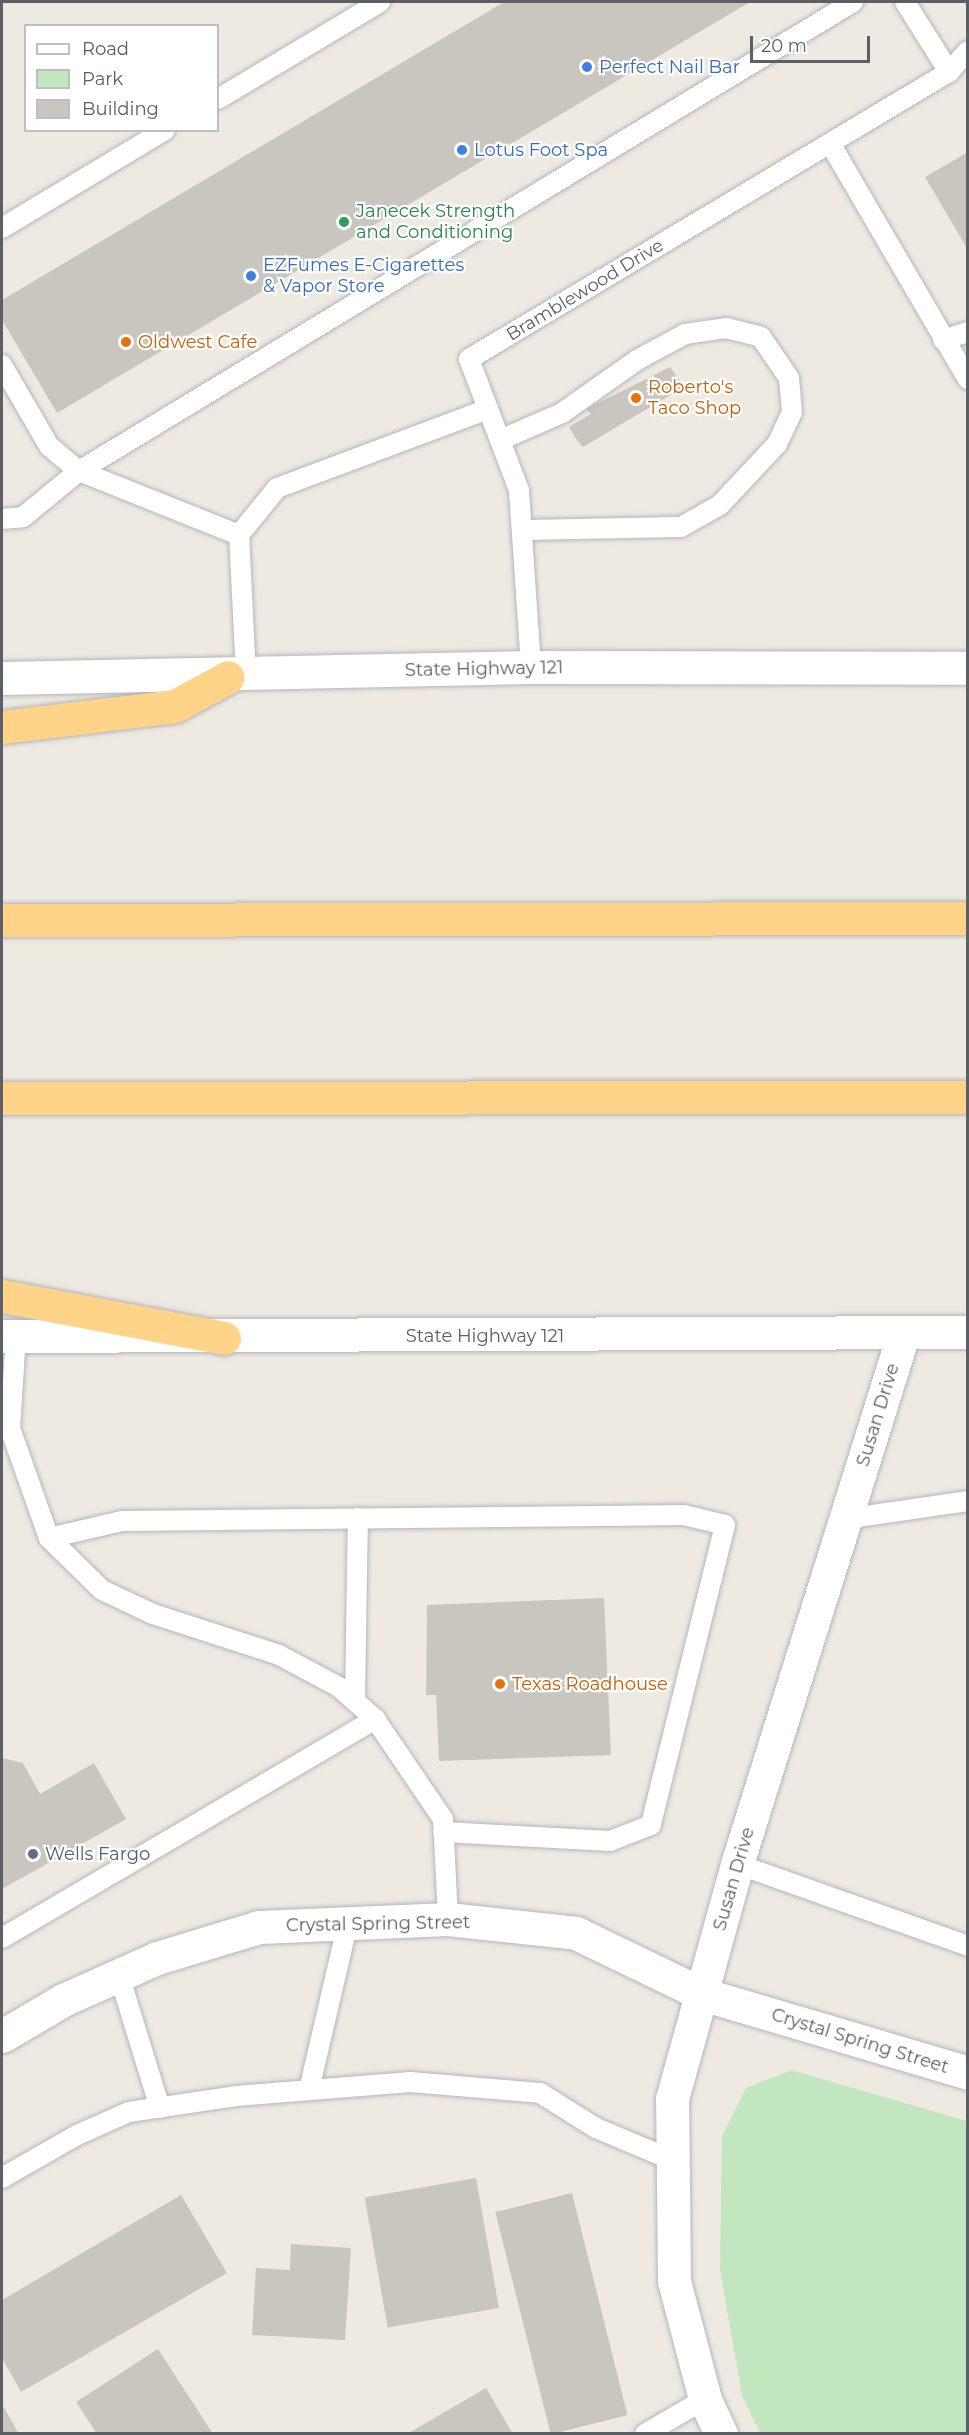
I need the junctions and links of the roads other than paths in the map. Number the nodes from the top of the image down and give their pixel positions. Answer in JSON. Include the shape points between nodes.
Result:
{"nodes":[{"id":1,"x":380,"y":2,"type":"edge"},
{"id":2,"x":854,"y":2,"type":"edge"},
{"id":3,"x":905,"y":2,"type":"edge"},
{"id":4,"x":968,"y":51,"type":"edge"},
{"id":5,"x":949,"y":72,"type":"junction"},
{"id":6,"x":219,"y":98,"type":"edge"},
{"id":7,"x":162,"y":132,"type":"edge"},
{"id":8,"x":831,"y":145,"type":"junction"},
{"id":9,"x":2,"y":228,"type":"edge"},
{"id":10,"x":968,"y":332,"type":"edge"},
{"id":11,"x":943,"y":340,"type":"junction"},
{"id":12,"x":2,"y":365,"type":"edge"},
{"id":13,"x":964,"y":369,"type":"edge"},
{"id":14,"x":488,"y":409,"type":"junction"},
{"id":15,"x":500,"y":440,"type":"junction"},
{"id":16,"x":79,"y":471,"type":"junction"},
{"id":17,"x":2,"y":519,"type":"edge"},
{"id":18,"x":522,"y":530,"type":"junction"},
{"id":19,"x":239,"y":535,"type":"junction"},
{"id":20,"x":531,"y":667,"type":"junction"},
{"id":21,"x":968,"y":668,"type":"edge"},
{"id":22,"x":237,"y":676,"type":"junction"},
{"id":23,"x":2,"y":678,"type":"edge"},
{"id":24,"x":2,"y":727,"type":"edge"},
{"id":25,"x":968,"y":918,"type":"edge"},
{"id":26,"x":2,"y":920,"type":"edge"},
{"id":27,"x":968,"y":1097,"type":"edge"},
{"id":28,"x":2,"y":1098,"type":"edge"},
{"id":29,"x":2,"y":1296,"type":"edge"},
{"id":30,"x":968,"y":1332,"type":"edge"},
{"id":31,"x":903,"y":1335,"type":"junction"},
{"id":32,"x":9,"y":1336,"type":"edge"},
{"id":33,"x":224,"y":1338,"type":"junction"},
{"id":34,"x":6,"y":1430,"type":"edge"},
{"id":35,"x":968,"y":1501,"type":"edge"},
{"id":36,"x":358,"y":1518,"type":"junction"},
{"id":37,"x":845,"y":1519,"type":"junction"},
{"id":38,"x":50,"y":1538,"type":"junction"},
{"id":39,"x":355,"y":1701,"type":"junction"},
{"id":40,"x":375,"y":1719,"type":"junction"},
{"id":41,"x":443,"y":1832,"type":"junction"},
{"id":42,"x":737,"y":1864,"type":"junction"},
{"id":43,"x":448,"y":1919,"type":"junction"},
{"id":44,"x":348,"y":1923,"type":"junction"},
{"id":45,"x":2,"y":1938,"type":"edge"},
{"id":46,"x":968,"y":1946,"type":"edge"},
{"id":47,"x":119,"y":1975,"type":"junction"},
{"id":48,"x":702,"y":1994,"type":"junction"},
{"id":49,"x":2,"y":2036,"type":"edge"},
{"id":50,"x":968,"y":2073,"type":"edge"},
{"id":51,"x":309,"y":2090,"type":"junction"},
{"id":52,"x":160,"y":2108,"type":"junction"},
{"id":53,"x":672,"y":2160,"type":"junction"},
{"id":54,"x":2,"y":2178,"type":"edge"},
{"id":55,"x":705,"y":2399,"type":"junction"},
{"id":56,"x":645,"y":2433,"type":"edge"},
{"id":57,"x":721,"y":2433,"type":"edge"}],
"edges":[{"from":1,"to":6,"type":"lane"},
{"from":2,"to":16,"type":"lane"},
{"from":3,"to":5,"type":"lane"},
{"from":4,"to":5,"type":"lane","name":"Bramblewood Drive"},
{"from":5,"to":8,"type":"lane","name":"Bramblewood Drive"},
{"from":7,"to":9,"type":"lane"},
{"from":8,"to":11,"type":"lane"},
{"from":8,"to":14,"type":"lane","name":"Bramblewood Drive","via":[[469,359]]},
{"from":10,"to":11,"type":"lane"},
{"from":11,"to":13,"type":"lane"},
{"from":12,"to":16,"type":"lane","via":[[49,446]]},
{"from":14,"to":15,"type":"lane","name":"Bramblewood Drive"},
{"from":14,"to":19,"type":"lane","via":[[277,488]]},
{"from":15,"to":18,"type":"lane","name":"Bramblewood Drive","via":[[519,490]]},
{"from":15,"to":18,"type":"lane","via":[[562,413],[637,360],[685,334],[726,328],[761,337],[789,378],[792,412],[777,444],[720,505],[681,527]]},
{"from":16,"to":17,"type":"lane","via":[[23,517]]},
{"from":16,"to":19,"type":"lane"},
{"from":18,"to":20,"type":"lane","name":"Bramblewood Drive"},
{"from":19,"to":22,"type":"lane"},
{"from":20,"to":21,"type":"street","name":"State Highway 121"},
{"from":20,"to":22,"type":"street","name":"State Highway 121"},
{"from":22,"to":23,"type":"street","name":"State Highway 121"},
{"from":22,"to":24,"type":"highway","via":[[175,706]]},
{"from":25,"to":26,"type":"highway"},
{"from":27,"to":28,"type":"highway"},
{"from":29,"to":33,"type":"highway"},
{"from":30,"to":31,"type":"street","name":"State Highway 121"},
{"from":31,"to":33,"type":"street","name":"State Highway 121"},
{"from":31,"to":37,"type":"street","name":"Susan Drive"},
{"from":32,"to":33,"type":"street","name":"State Highway 121"},
{"from":32,"to":34,"type":"lane"},
{"from":34,"to":38,"type":"lane"},
{"from":35,"to":37,"type":"lane"},
{"from":36,"to":38,"type":"lane","via":[[122,1521]]},
{"from":36,"to":39,"type":"lane"},
{"from":36,"to":41,"type":"lane","via":[[684,1515],[725,1525],[651,1825],[610,1841]]},
{"from":37,"to":42,"type":"street","name":"Susan Drive"},
{"from":38,"to":39,"type":"lane","via":[[102,1590],[153,1614],[279,1655],[339,1687]]},
{"from":39,"to":40,"type":"lane"},
{"from":40,"to":41,"type":"lane","via":[[415,1773],[442,1819]]},
{"from":40,"to":45,"type":"lane"},
{"from":41,"to":43,"type":"lane"},
{"from":42,"to":46,"type":"lane"},
{"from":42,"to":48,"type":"street","name":"Susan Drive"},
{"from":43,"to":44,"type":"street","name":"Crystal Spring Street"},
{"from":43,"to":48,"type":"street","name":"Crystal Spring Street","via":[[576,1933]]},
{"from":44,"to":47,"type":"street","name":"Crystal Spring Street","via":[[259,1927],[158,1958]]},
{"from":44,"to":51,"type":"lane"},
{"from":47,"to":49,"type":"street","name":"Crystal Spring Street","via":[[63,2000]]},
{"from":47,"to":52,"type":"lane"},
{"from":48,"to":50,"type":"street","name":"Crystal Spring Street"},
{"from":48,"to":53,"type":"street","name":"Susan Drive","via":[[672,2098]]},
{"from":51,"to":52,"type":"lane"},
{"from":51,"to":53,"type":"lane","via":[[410,2082],[540,2093],[596,2128]]},
{"from":52,"to":54,"type":"lane","via":[[129,2112]]},
{"from":53,"to":55,"type":"street","name":"Susan Drive","via":[[674,2281]]},
{"from":55,"to":56,"type":"lane"},
{"from":55,"to":57,"type":"street","name":"Susan Drive"}]}
